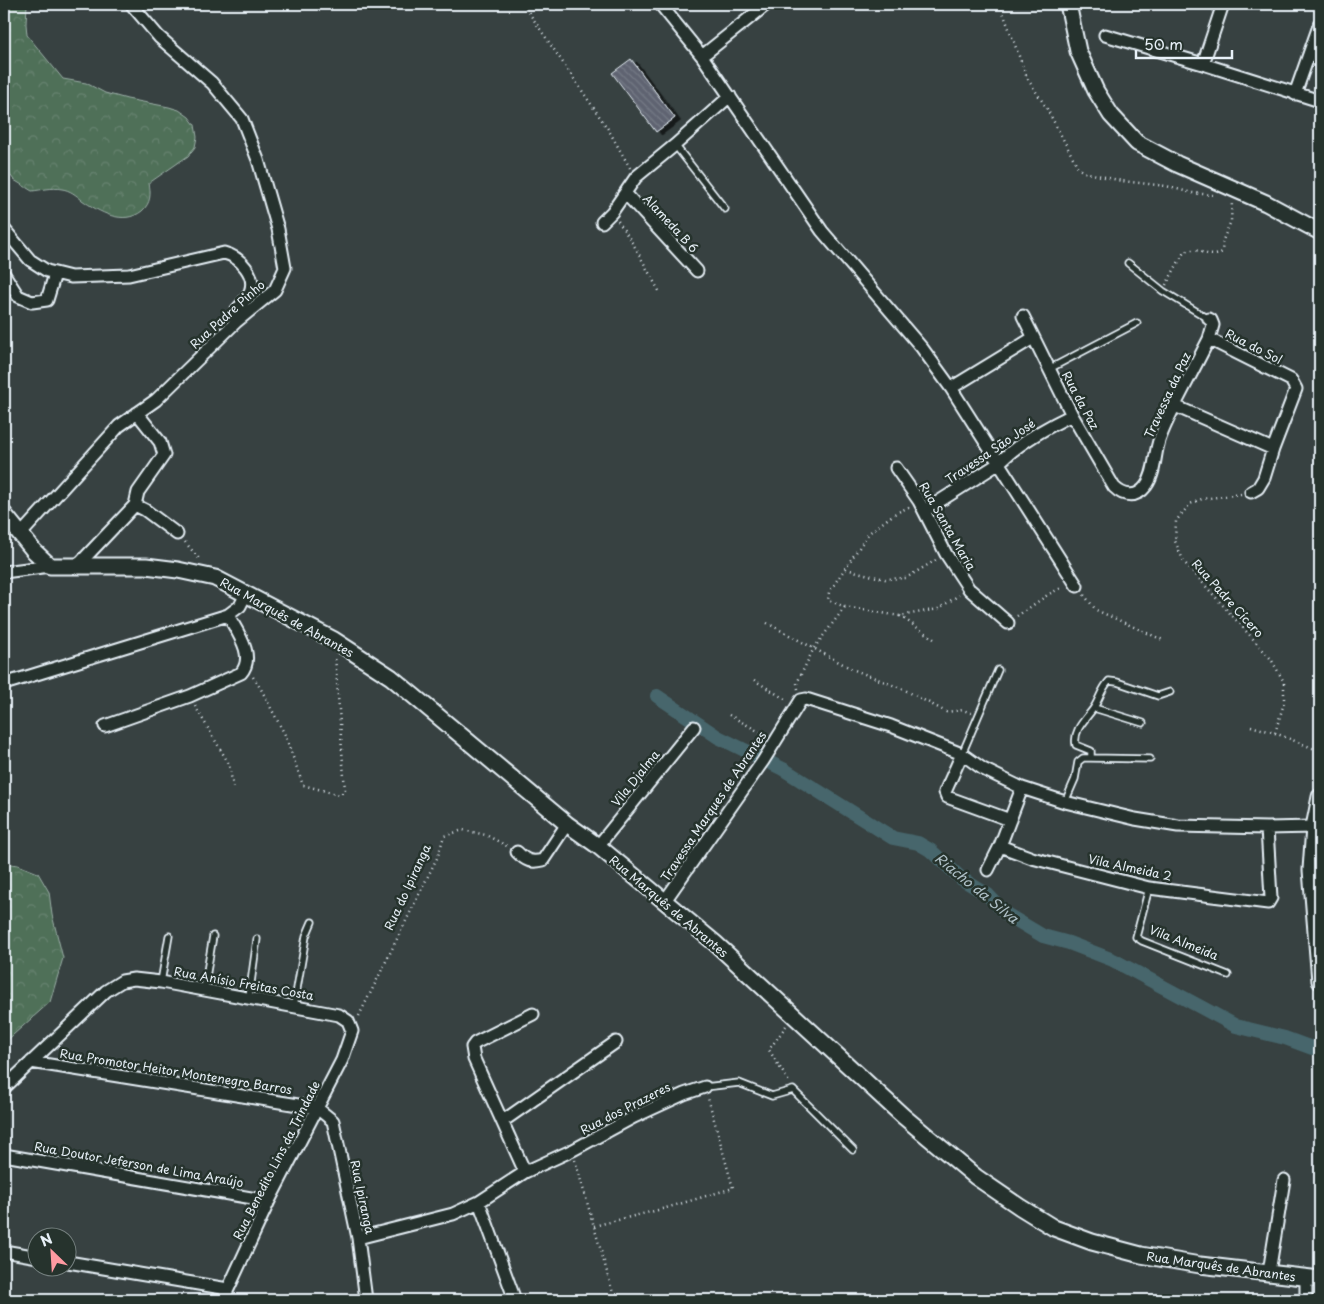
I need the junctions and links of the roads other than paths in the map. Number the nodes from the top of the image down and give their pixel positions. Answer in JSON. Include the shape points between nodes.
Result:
{"nodes":[{"id":1,"x":131,"y":4,"type":"edge"},
{"id":2,"x":660,"y":4,"type":"edge"},
{"id":3,"x":767,"y":4,"type":"edge"},
{"id":4,"x":1068,"y":4,"type":"edge"},
{"id":5,"x":1223,"y":4,"type":"edge"},
{"id":6,"x":1320,"y":23,"type":"edge"},
{"id":7,"x":1106,"y":36,"type":"dead end"},
{"id":8,"x":702,"y":56,"type":"junction"},
{"id":9,"x":1203,"y":64,"type":"junction"},
{"id":10,"x":1295,"y":94,"type":"junction"},
{"id":11,"x":730,"y":96,"type":"junction"},
{"id":12,"x":1320,"y":101,"type":"edge"},
{"id":13,"x":675,"y":145,"type":"junction"},
{"id":14,"x":625,"y":193,"type":"junction"},
{"id":15,"x":726,"y":209,"type":"dead end"},
{"id":16,"x":602,"y":222,"type":"dead end"},
{"id":17,"x":4,"y":229,"type":"edge"},
{"id":18,"x":1320,"y":232,"type":"edge"},
{"id":19,"x":1128,"y":263,"type":"dead end"},
{"id":20,"x":697,"y":271,"type":"dead end"},
{"id":21,"x":4,"y":274,"type":"edge"},
{"id":22,"x":55,"y":274,"type":"junction"},
{"id":23,"x":1023,"y":316,"type":"dead end"},
{"id":24,"x":1208,"y":319,"type":"joint"},
{"id":25,"x":236,"y":322,"type":"junction"},
{"id":26,"x":1137,"y":323,"type":"dead end"},
{"id":27,"x":1033,"y":338,"type":"junction"},
{"id":28,"x":1209,"y":339,"type":"junction"},
{"id":29,"x":1049,"y":369,"type":"junction"},
{"id":30,"x":951,"y":388,"type":"junction"},
{"id":31,"x":1175,"y":406,"type":"junction"},
{"id":32,"x":137,"y":413,"type":"junction"},
{"id":33,"x":1072,"y":416,"type":"junction"},
{"id":34,"x":1273,"y":449,"type":"junction"},
{"id":35,"x":998,"y":464,"type":"junction"},
{"id":36,"x":896,"y":468,"type":"dead end"},
{"id":37,"x":1251,"y":492,"type":"road end"},
{"id":38,"x":1120,"y":493,"type":"joint"},
{"id":39,"x":135,"y":505,"type":"junction"},
{"id":40,"x":921,"y":506,"type":"junction"},
{"id":41,"x":4,"y":514,"type":"edge"},
{"id":42,"x":21,"y":534,"type":"junction"},
{"id":43,"x":177,"y":534,"type":"road end"},
{"id":44,"x":78,"y":565,"type":"junction"},
{"id":45,"x":50,"y":566,"type":"junction"},
{"id":46,"x":4,"y":572,"type":"edge"},
{"id":47,"x":1077,"y":586,"type":"road end"},
{"id":48,"x":246,"y":594,"type":"junction"},
{"id":49,"x":228,"y":615,"type":"junction"},
{"id":50,"x":1008,"y":623,"type":"road end"},
{"id":51,"x":998,"y":670,"type":"dead end"},
{"id":52,"x":4,"y":684,"type":"edge"},
{"id":53,"x":1170,"y":692,"type":"dead end"},
{"id":54,"x":1094,"y":708,"type":"junction"},
{"id":55,"x":1143,"y":722,"type":"dead end"},
{"id":56,"x":105,"y":726,"type":"dead end"},
{"id":57,"x":694,"y":727,"type":"dead end"},
{"id":58,"x":962,"y":754,"type":"junction"},
{"id":59,"x":1091,"y":758,"type":"junction"},
{"id":60,"x":1150,"y":760,"type":"dead end"},
{"id":61,"x":1022,"y":788,"type":"junction"},
{"id":62,"x":1320,"y":797,"type":"edge"},
{"id":63,"x":1065,"y":802,"type":"junction"},
{"id":64,"x":1010,"y":820,"type":"junction"},
{"id":65,"x":567,"y":824,"type":"junction"},
{"id":66,"x":1314,"y":827,"type":"junction"},
{"id":67,"x":1267,"y":828,"type":"junction"},
{"id":68,"x":598,"y":846,"type":"junction"},
{"id":69,"x":1000,"y":846,"type":"junction"},
{"id":70,"x":517,"y":852,"type":"road end"},
{"id":71,"x":988,"y":870,"type":"dead end"},
{"id":72,"x":1149,"y":888,"type":"junction"},
{"id":73,"x":664,"y":902,"type":"junction"},
{"id":74,"x":312,"y":922,"type":"dead end"},
{"id":75,"x":169,"y":936,"type":"dead end"},
{"id":76,"x":213,"y":936,"type":"dead end"},
{"id":77,"x":257,"y":939,"type":"dead end"},
{"id":78,"x":1228,"y":975,"type":"dead end"},
{"id":79,"x":1320,"y":981,"type":"edge"},
{"id":80,"x":160,"y":982,"type":"junction"},
{"id":81,"x":204,"y":989,"type":"junction"},
{"id":82,"x":249,"y":998,"type":"junction"},
{"id":83,"x":294,"y":1006,"type":"junction"},
{"id":84,"x":534,"y":1014,"type":"dead end"},
{"id":85,"x":352,"y":1031,"type":"joint"},
{"id":86,"x":616,"y":1042,"type":"dead end"},
{"id":87,"x":31,"y":1062,"type":"junction"},
{"id":88,"x":705,"y":1087,"type":"joint"},
{"id":89,"x":4,"y":1088,"type":"edge"},
{"id":90,"x":317,"y":1108,"type":"junction"},
{"id":91,"x":503,"y":1121,"type":"junction"},
{"id":92,"x":852,"y":1150,"type":"dead end"},
{"id":93,"x":4,"y":1155,"type":"edge"},
{"id":94,"x":525,"y":1172,"type":"junction"},
{"id":95,"x":1284,"y":1180,"type":"dead end"},
{"id":96,"x":269,"y":1200,"type":"junction"},
{"id":97,"x":479,"y":1202,"type":"junction"},
{"id":98,"x":358,"y":1238,"type":"junction"},
{"id":99,"x":4,"y":1251,"type":"edge"},
{"id":100,"x":28,"y":1255,"type":"edge"},
{"id":101,"x":78,"y":1264,"type":"edge"},
{"id":102,"x":1269,"y":1272,"type":"junction"},
{"id":103,"x":1313,"y":1278,"type":"edge"},
{"id":104,"x":228,"y":1289,"type":"junction"},
{"id":105,"x":223,"y":1300,"type":"edge"},
{"id":106,"x":366,"y":1300,"type":"edge"},
{"id":107,"x":515,"y":1300,"type":"edge"},
{"id":108,"x":1306,"y":1300,"type":"edge"}],
"edges":[{"from":1,"to":25,"type":"street","name":"Rua Padre Pinho","via":[[160,37],[212,83],[242,119],[258,160],[278,229],[285,268],[274,290]]},
{"from":2,"to":8,"type":"street"},
{"from":3,"to":8,"type":"street"},
{"from":4,"to":18,"type":"street","via":[[1082,63],[1103,104],[1138,143]]},
{"from":5,"to":9,"type":"street"},
{"from":6,"to":10,"type":"street"},
{"from":7,"to":9,"type":"street"},
{"from":8,"to":11,"type":"street"},
{"from":9,"to":10,"type":"street"},
{"from":10,"to":12,"type":"street"},
{"from":11,"to":13,"type":"street"},
{"from":11,"to":30,"type":"street","via":[[822,231],[922,348]]},
{"from":13,"to":14,"type":"street","via":[[636,177]]},
{"from":13,"to":15,"type":"lane"},
{"from":14,"to":16,"type":"street"},
{"from":14,"to":20,"type":"street","name":"Alameda B 6"},
{"from":17,"to":22,"type":"street","via":[[30,260]]},
{"from":19,"to":24,"type":"lane","via":[[1163,291]]},
{"from":21,"to":22,"type":"street","via":[[18,296],[32,302],[47,300]]},
{"from":22,"to":25,"type":"street","via":[[71,277],[130,275],[224,253],[232,255],[245,266],[252,284],[250,294],[235,312]]},
{"from":23,"to":27,"type":"street","name":"Rua da Paz"},
{"from":24,"to":28,"type":"street","via":[[1213,325]]},
{"from":25,"to":32,"type":"street","name":"Rua Padre Pinho","via":[[156,400]]},
{"from":26,"to":29,"type":"lane"},
{"from":27,"to":29,"type":"street","name":"Rua da Paz"},
{"from":27,"to":30,"type":"street"},
{"from":28,"to":31,"type":"street","name":"Travessa da Paz"},
{"from":28,"to":34,"type":"street","name":"Rua do Sol","via":[[1293,382],[1296,389]]},
{"from":29,"to":33,"type":"street","name":"Rua da Paz"},
{"from":30,"to":35,"type":"street"},
{"from":31,"to":34,"type":"street"},
{"from":31,"to":38,"type":"street","name":"Travessa da Paz","via":[[1160,439],[1146,486],[1136,494]]},
{"from":32,"to":39,"type":"street","via":[[160,442],[164,455],[138,492]]},
{"from":32,"to":42,"type":"street","name":"Rua Padre Pinho","via":[[119,426]]},
{"from":33,"to":35,"type":"street","name":"Travessa São José","via":[[1054,424]]},
{"from":33,"to":38,"type":"street","name":"Rua da Paz"},
{"from":34,"to":37,"type":"street","via":[[1264,478]]},
{"from":35,"to":40,"type":"street","name":"Travessa São José"},
{"from":35,"to":47,"type":"street"},
{"from":36,"to":40,"type":"street","name":"Rua Santa Maria"},
{"from":39,"to":43,"type":"street"},
{"from":39,"to":44,"type":"street"},
{"from":40,"to":50,"type":"street","name":"Rua Santa Maria","via":[[969,589]]},
{"from":41,"to":42,"type":"street"},
{"from":42,"to":45,"type":"street"},
{"from":44,"to":45,"type":"street","name":"Rua Marquês de Abrantes"},
{"from":44,"to":48,"type":"street","name":"Rua Marquês de Abrantes","via":[[162,568],[215,578]]},
{"from":45,"to":46,"type":"street","name":"Rua Marquês de Abrantes"},
{"from":48,"to":49,"type":"street","via":[[240,606]]},
{"from":48,"to":65,"type":"street","name":"Rua Marquês de Abrantes","via":[[334,640],[391,677]]},
{"from":49,"to":52,"type":"street"},
{"from":49,"to":56,"type":"street","via":[[248,660],[241,673],[190,696]]},
{"from":51,"to":58,"type":"lane"},
{"from":53,"to":54,"type":"lane","via":[[1158,696],[1109,681],[1101,689]]},
{"from":54,"to":55,"type":"lane"},
{"from":54,"to":59,"type":"lane","via":[[1079,727],[1075,738],[1076,745],[1091,751]]},
{"from":57,"to":68,"type":"street","name":"Vila Djalma"},
{"from":58,"to":61,"type":"street","via":[[983,769]]},
{"from":58,"to":64,"type":"street","via":[[945,792],[947,797]]},
{"from":58,"to":73,"type":"street","name":"Travessa Marques de Abrantes","via":[[891,726],[806,700],[798,703],[764,761]]},
{"from":59,"to":60,"type":"lane"},
{"from":59,"to":63,"type":"lane","via":[[1078,762]]},
{"from":61,"to":63,"type":"street"},
{"from":61,"to":64,"type":"street"},
{"from":62,"to":66,"type":"street"},
{"from":63,"to":67,"type":"street","via":[[1178,826]]},
{"from":64,"to":69,"type":"street"},
{"from":65,"to":68,"type":"street","name":"Rua Marquês de Abrantes"},
{"from":65,"to":70,"type":"street","via":[[543,860],[533,863]]},
{"from":66,"to":67,"type":"street"},
{"from":66,"to":79,"type":"street","via":[[1311,870]]},
{"from":67,"to":72,"type":"street","name":"Vila Almeida 2","via":[[1271,898],[1268,904]]},
{"from":68,"to":73,"type":"street","name":"Rua Marquês de Abrantes"},
{"from":69,"to":71,"type":"street"},
{"from":69,"to":72,"type":"street","name":"Vila Almeida 2","via":[[1032,858]]},
{"from":72,"to":78,"type":"lane","name":"Vila Almeida","via":[[1136,937]]},
{"from":73,"to":102,"type":"street","name":"Rua Marquês de Abrantes","via":[[716,943],[903,1116],[976,1178],[1054,1228],[1141,1255]]},
{"from":74,"to":83,"type":"lane","via":[[306,936]]},
{"from":75,"to":80,"type":"lane"},
{"from":76,"to":81,"type":"lane"},
{"from":77,"to":82,"type":"lane"},
{"from":80,"to":81,"type":"street","name":"Rua Anísio Freitas Costa"},
{"from":80,"to":87,"type":"street","name":"Rua Anísio Freitas Costa","via":[[122,981]]},
{"from":81,"to":82,"type":"street","name":"Rua Anísio Freitas Costa"},
{"from":82,"to":83,"type":"street","name":"Rua Anísio Freitas Costa"},
{"from":83,"to":85,"type":"street","name":"Rua Anísio Freitas Costa","via":[[339,1014],[348,1021]]},
{"from":84,"to":91,"type":"street","via":[[472,1047],[474,1060]]},
{"from":85,"to":90,"type":"street","name":"Rua Benedito Lins da Trindade","via":[[342,1060]]},
{"from":86,"to":91,"type":"street"},
{"from":87,"to":89,"type":"street"},
{"from":87,"to":90,"type":"street","name":"Rua Promotor Heitor Montenegro Barros"},
{"from":88,"to":92,"type":"lane","name":"Rua dos Prazeres","via":[[739,1083],[772,1096],[793,1090]]},
{"from":88,"to":94,"type":"street","name":"Rua dos Prazeres","via":[[634,1117]]},
{"from":90,"to":96,"type":"street","name":"Rua Benedito Lins da Trindade"},
{"from":90,"to":98,"type":"street","name":"Rua Ipiranga","via":[[334,1121]]},
{"from":91,"to":94,"type":"street"},
{"from":93,"to":96,"type":"street","name":"Rua Doutor Jeferson de Lima Araújo"},
{"from":94,"to":97,"type":"street","name":"Rua dos Prazeres"},
{"from":95,"to":102,"type":"street"},
{"from":96,"to":104,"type":"street","name":"Rua Benedito Lins da Trindade"},
{"from":97,"to":98,"type":"street","name":"Rua dos Prazeres","via":[[453,1214]]},
{"from":97,"to":107,"type":"street"},
{"from":98,"to":106,"type":"street","name":"Rua Ipiranga"},
{"from":99,"to":100,"type":"street"},
{"from":101,"to":104,"type":"street"},
{"from":102,"to":103,"type":"street","name":"Rua Marquês de Abrantes"},
{"from":103,"to":108,"type":"street"},
{"from":104,"to":105,"type":"street","name":"Rua Benedito Lins da Trindade"}]}
